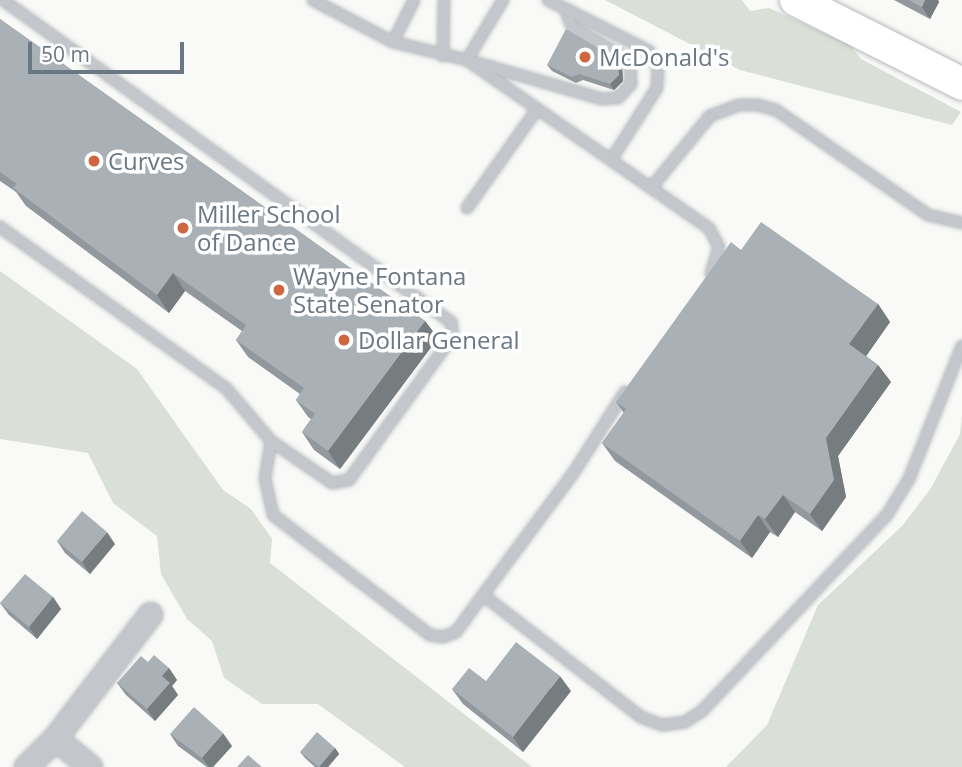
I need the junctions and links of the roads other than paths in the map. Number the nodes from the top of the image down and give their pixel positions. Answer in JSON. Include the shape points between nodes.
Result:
{"nodes":[{"id":1,"x":3,"y":0,"type":"edge"},
{"id":2,"x":313,"y":0,"type":"edge"},
{"id":3,"x":414,"y":0,"type":"edge"},
{"id":4,"x":444,"y":0,"type":"edge"},
{"id":5,"x":503,"y":0,"type":"edge"},
{"id":6,"x":548,"y":0,"type":"edge"},
{"id":7,"x":796,"y":0,"type":"edge"},
{"id":8,"x":565,"y":9,"type":"junction"},
{"id":9,"x":394,"y":42,"type":"junction"},
{"id":10,"x":443,"y":56,"type":"junction"},
{"id":11,"x":467,"y":60,"type":"junction"},
{"id":12,"x":962,"y":85,"type":"edge"},
{"id":13,"x":537,"y":109,"type":"junction"},
{"id":14,"x":611,"y":160,"type":"junction"},
{"id":15,"x":652,"y":188,"type":"junction"},
{"id":16,"x":467,"y":208,"type":"dead end"},
{"id":17,"x":962,"y":223,"type":"edge"},
{"id":18,"x":0,"y":227,"type":"edge"},
{"id":19,"x":701,"y":287,"type":"edge"},
{"id":20,"x":962,"y":346,"type":"edge"},
{"id":21,"x":630,"y":384,"type":"edge"},
{"id":22,"x":271,"y":441,"type":"junction"},
{"id":23,"x":484,"y":595,"type":"junction"},
{"id":24,"x":150,"y":614,"type":"dead end"},
{"id":25,"x":55,"y":738,"type":"junction"},
{"id":26,"x":26,"y":767,"type":"edge"},
{"id":27,"x":90,"y":767,"type":"edge"}],
"edges":[{"from":1,"to":22,"type":"lane","via":[[452,323],[450,343],[349,480],[327,481]]},
{"from":2,"to":9,"type":"lane"},
{"from":3,"to":9,"type":"lane"},
{"from":4,"to":10,"type":"lane"},
{"from":5,"to":11,"type":"lane"},
{"from":6,"to":8,"type":"lane"},
{"from":7,"to":12,"type":"street"},
{"from":8,"to":11,"type":"lane","via":[[572,27],[626,55],[633,76],[622,95],[602,99]]},
{"from":8,"to":14,"type":"lane","via":[[649,51],[658,68],[657,88]]},
{"from":9,"to":10,"type":"lane"},
{"from":10,"to":11,"type":"lane"},
{"from":11,"to":13,"type":"lane"},
{"from":13,"to":14,"type":"lane"},
{"from":13,"to":16,"type":"lane"},
{"from":14,"to":15,"type":"lane"},
{"from":15,"to":17,"type":"lane","via":[[710,116],[739,105],[758,105],[776,110],[928,215]]},
{"from":15,"to":19,"type":"lane","via":[[715,237],[718,258]]},
{"from":18,"to":22,"type":"lane","via":[[226,388]]},
{"from":20,"to":23,"type":"lane","via":[[909,479],[887,515],[702,711],[685,722],[662,724],[641,717]]},
{"from":21,"to":23,"type":"lane","via":[[574,472]]},
{"from":22,"to":23,"type":"lane","via":[[265,479],[273,515],[430,635],[456,632]]},
{"from":24,"to":25,"type":"street"},
{"from":25,"to":26,"type":"street"},
{"from":25,"to":27,"type":"street"}]}
